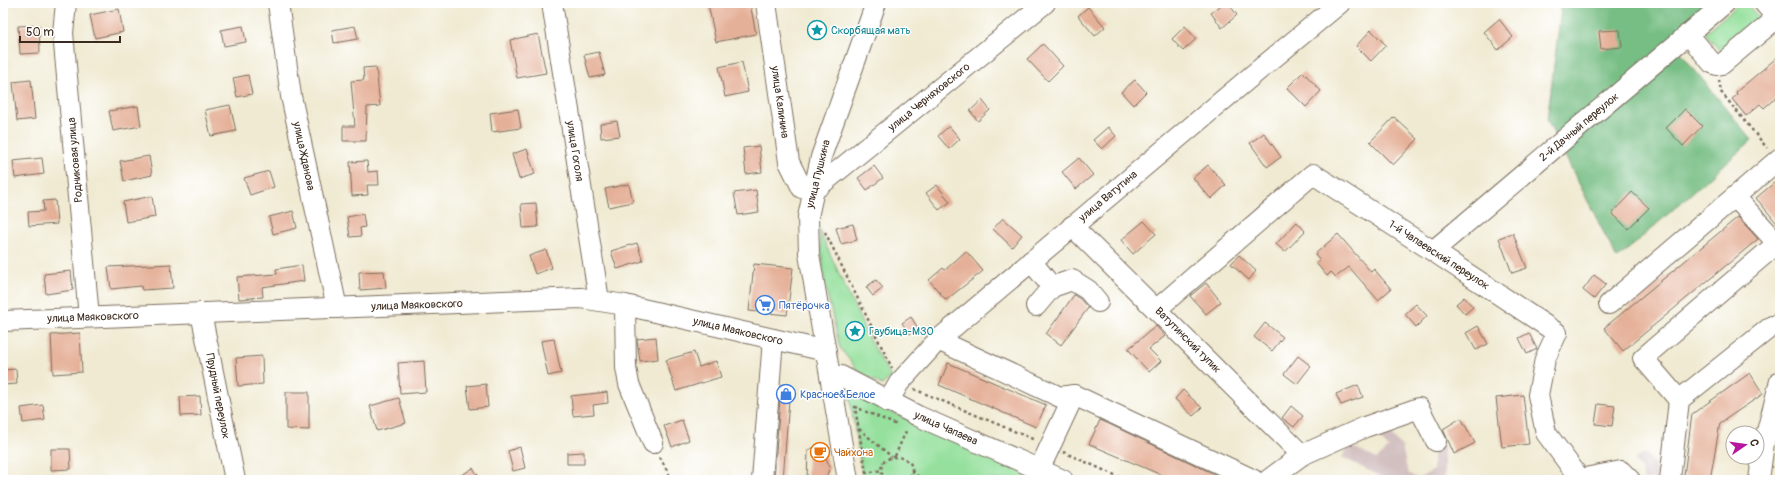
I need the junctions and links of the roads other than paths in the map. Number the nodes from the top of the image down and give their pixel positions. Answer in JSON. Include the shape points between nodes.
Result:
{"nodes":[{"id":1,"x":66,"y":3,"type":"edge"},
{"id":2,"x":278,"y":3,"type":"edge"},
{"id":3,"x":552,"y":3,"type":"edge"},
{"id":4,"x":766,"y":3,"type":"edge"},
{"id":5,"x":876,"y":3,"type":"edge"},
{"id":6,"x":1045,"y":3,"type":"edge"},
{"id":7,"x":1340,"y":3,"type":"edge"},
{"id":8,"x":1724,"y":3,"type":"edge"},
{"id":9,"x":1764,"y":3,"type":"edge"},
{"id":10,"x":1688,"y":34,"type":"junction"},
{"id":11,"x":1778,"y":159,"type":"edge"},
{"id":12,"x":813,"y":191,"type":"junction"},
{"id":13,"x":1735,"y":197,"type":"junction"},
{"id":14,"x":1072,"y":226,"type":"junction"},
{"id":15,"x":1779,"y":243,"type":"edge"},
{"id":16,"x":1433,"y":251,"type":"junction"},
{"id":17,"x":1031,"y":261,"type":"junction"},
{"id":18,"x":1052,"y":287,"type":"junction"},
{"id":19,"x":599,"y":300,"type":"junction"},
{"id":20,"x":1098,"y":302,"type":"dead end"},
{"id":21,"x":1609,"y":304,"type":"dead end"},
{"id":22,"x":625,"y":305,"type":"junction"},
{"id":23,"x":1036,"y":306,"type":"dead end"},
{"id":24,"x":337,"y":308,"type":"junction"},
{"id":25,"x":1157,"y":309,"type":"junction"},
{"id":26,"x":201,"y":313,"type":"junction"},
{"id":27,"x":89,"y":317,"type":"junction"},
{"id":28,"x":3,"y":321,"type":"edge"},
{"id":29,"x":1780,"y":325,"type":"edge"},
{"id":30,"x":773,"y":339,"type":"junction"},
{"id":31,"x":938,"y":340,"type":"junction"},
{"id":32,"x":826,"y":351,"type":"junction"},
{"id":33,"x":830,"y":376,"type":"junction"},
{"id":34,"x":1778,"y":391,"type":"edge"},
{"id":35,"x":1074,"y":394,"type":"junction"},
{"id":36,"x":1678,"y":400,"type":"junction"},
{"id":37,"x":888,"y":402,"type":"junction"},
{"id":38,"x":1436,"y":442,"type":"dead end"},
{"id":39,"x":653,"y":443,"type":"road end"},
{"id":40,"x":1302,"y":455,"type":"junction"},
{"id":41,"x":1039,"y":470,"type":"junction"},
{"id":42,"x":858,"y":476,"type":"edge"},
{"id":43,"x":235,"y":480,"type":"edge"},
{"id":44,"x":762,"y":480,"type":"edge"},
{"id":45,"x":1063,"y":480,"type":"edge"},
{"id":46,"x":1254,"y":480,"type":"edge"},
{"id":47,"x":1268,"y":480,"type":"edge"},
{"id":48,"x":1630,"y":480,"type":"edge"},
{"id":49,"x":1670,"y":480,"type":"edge"},
{"id":50,"x":1759,"y":480,"type":"edge"}],
"edges":[{"from":1,"to":27,"type":"street","name":"Родниковая улица","via":[[63,33]]},
{"from":2,"to":24,"type":"street","name":"улица Жданова","via":[[291,96]]},
{"from":3,"to":19,"type":"street","name":"улица Гоголя"},
{"from":4,"to":12,"type":"street","name":"улица Калинина","via":[[789,162],[802,188]]},
{"from":5,"to":12,"type":"street","name":"улица Пушкина","via":[[832,123]]},
{"from":6,"to":12,"type":"street","name":"улица Черняховского"},
{"from":7,"to":14,"type":"street","name":"улица Ватутина"},
{"from":8,"to":10,"type":"street","name":"2-й Дачный переулок"},
{"from":9,"to":10,"type":"street","via":[[1771,12],[1771,23],[1722,64],[1712,63]]},
{"from":10,"to":16,"type":"street","name":"2-й Дачный переулок"},
{"from":11,"to":13,"type":"street"},
{"from":12,"to":32,"type":"street","name":"улица Пушкина","via":[[808,217],[809,254]]},
{"from":13,"to":15,"type":"street"},
{"from":13,"to":21,"type":"street"},
{"from":14,"to":17,"type":"street","name":"улица Ватутина"},
{"from":14,"to":25,"type":"street","name":"Ватутинский тупик"},
{"from":15,"to":36,"type":"street","via":[[1643,358]]},
{"from":16,"to":25,"type":"street","name":"1-й Чапаевский переулок","via":[[1313,174]]},
{"from":16,"to":48,"type":"street","name":"1-й Чапаевский переулок","via":[[1557,333],[1545,359],[1538,396],[1546,433],[1580,479],[1621,471]]},
{"from":17,"to":18,"type":"street"},
{"from":17,"to":31,"type":"street","name":"улица Ватутина"},
{"from":18,"to":20,"type":"street","via":[[1072,280],[1088,290]]},
{"from":18,"to":23,"type":"street"},
{"from":19,"to":22,"type":"street","name":"улица Маяковского"},
{"from":19,"to":24,"type":"street","name":"улица Маяковского","via":[[581,298]]},
{"from":22,"to":30,"type":"street","name":"улица Маяковского"},
{"from":22,"to":39,"type":"street","via":[[626,368]]},
{"from":24,"to":26,"type":"street","name":"улица Маяковского"},
{"from":25,"to":40,"type":"street","name":"Ватутинский тупик"},
{"from":26,"to":27,"type":"street","name":"улица Маяковского"},
{"from":26,"to":43,"type":"street","name":"Прудный переулок"},
{"from":27,"to":28,"type":"street","name":"улица Маяковского"},
{"from":29,"to":36,"type":"street","via":[[1772,326]]},
{"from":30,"to":32,"type":"street","name":"улица Маяковского"},
{"from":30,"to":44,"type":"street"},
{"from":31,"to":35,"type":"street","via":[[1060,397]]},
{"from":31,"to":37,"type":"street","name":"улица Ватутина","via":[[899,383]]},
{"from":32,"to":33,"type":"street","name":"улица Пушкина"},
{"from":33,"to":37,"type":"street","name":"улица Чапаева","via":[[841,376]]},
{"from":33,"to":42,"type":"street","name":"улица Пушкина","via":[[836,412]]},
{"from":34,"to":50,"type":"street","via":[[1764,443]]},
{"from":35,"to":41,"type":"street"},
{"from":35,"to":46,"type":"street"},
{"from":36,"to":49,"type":"street"},
{"from":37,"to":41,"type":"street","name":"улица Чапаева","via":[[912,425]]},
{"from":38,"to":40,"type":"street","via":[[1420,408],[1364,427]]},
{"from":40,"to":47,"type":"street"},
{"from":41,"to":45,"type":"street","name":"улица Чапаева"}]}
